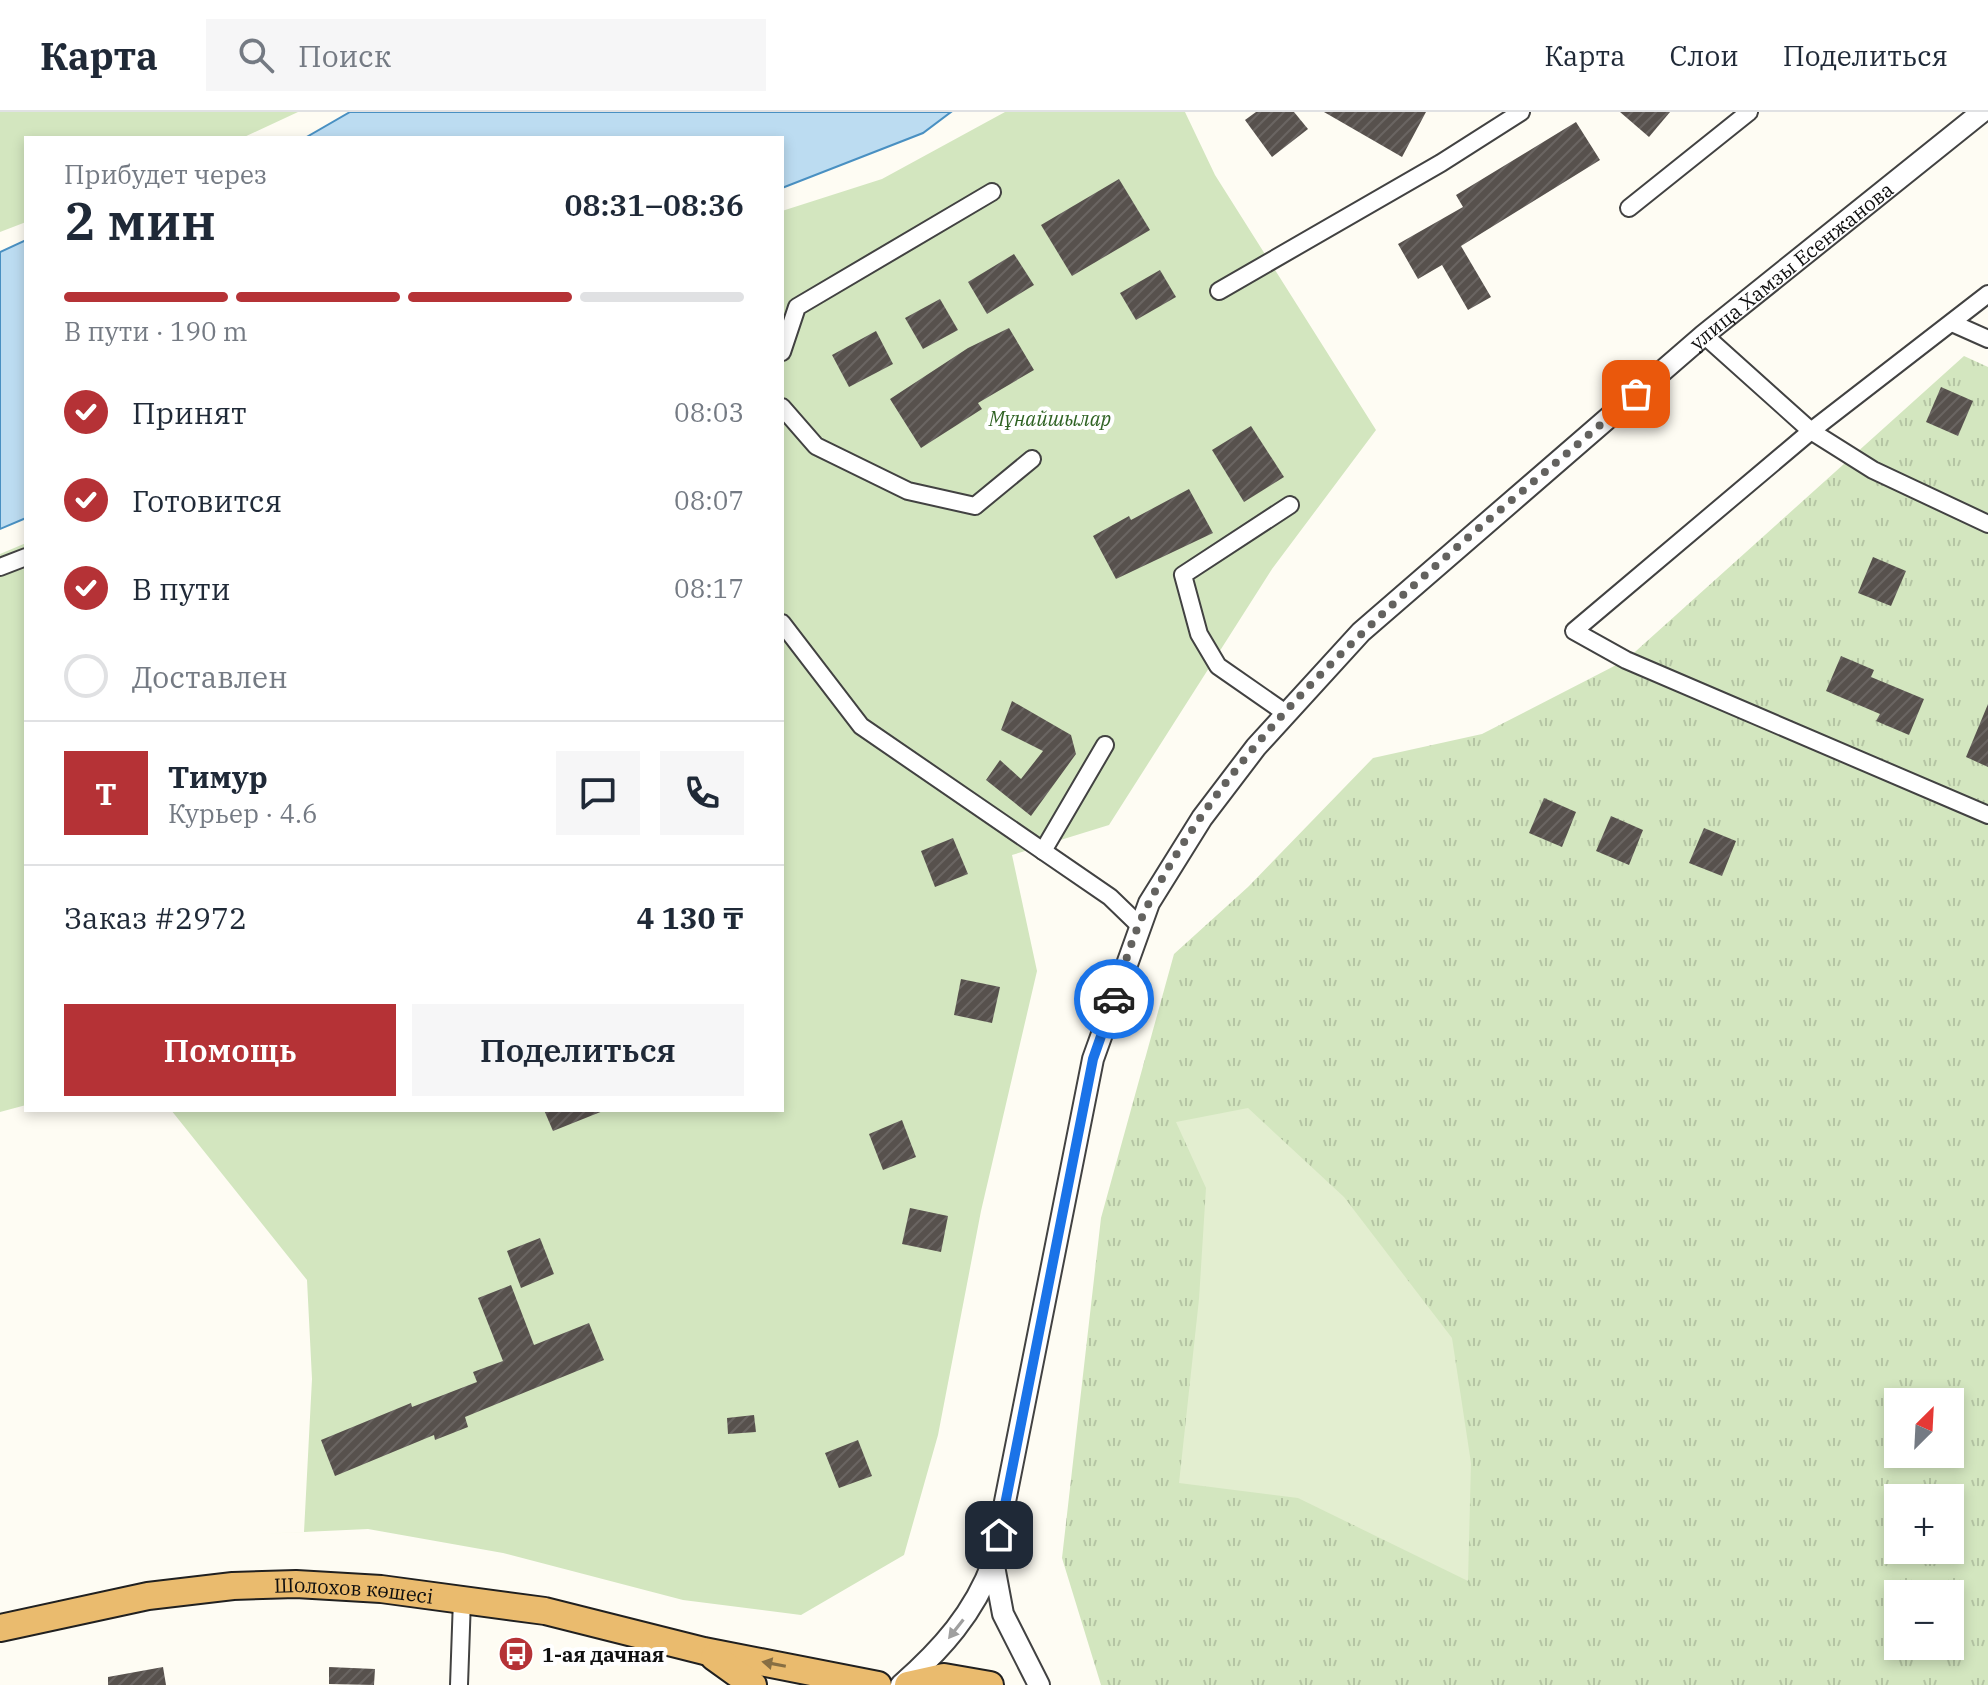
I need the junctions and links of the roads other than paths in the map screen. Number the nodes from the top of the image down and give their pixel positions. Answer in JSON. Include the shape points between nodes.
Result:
{"nodes":[{"id":1,"x":1521,"y":112,"type":"edge"},
{"id":2,"x":1749,"y":112,"type":"edge"},
{"id":3,"x":1982,"y":112,"type":"edge"},
{"id":4,"x":992,"y":192,"type":"dead end"},
{"id":5,"x":1629,"y":208,"type":"dead end"},
{"id":6,"x":1219,"y":291,"type":"dead end"},
{"id":7,"x":1988,"y":294,"type":"edge"},
{"id":8,"x":1952,"y":323,"type":"junction"},
{"id":9,"x":1704,"y":335,"type":"junction"},
{"id":10,"x":1988,"y":339,"type":"edge"},
{"id":11,"x":784,"y":346,"type":"edge"},
{"id":12,"x":784,"y":409,"type":"edge"},
{"id":13,"x":1811,"y":431,"type":"junction"},
{"id":14,"x":1032,"y":459,"type":"dead end"},
{"id":15,"x":1290,"y":505,"type":"dead end"},
{"id":16,"x":1988,"y":524,"type":"edge"},
{"id":17,"x":24,"y":558,"type":"edge"},
{"id":18,"x":0,"y":567,"type":"edge"},
{"id":19,"x":784,"y":626,"type":"edge"},
{"id":20,"x":1287,"y":714,"type":"junction"},
{"id":21,"x":1105,"y":745,"type":"dead end"},
{"id":22,"x":1988,"y":815,"type":"edge"},
{"id":23,"x":1043,"y":851,"type":"junction"},
{"id":24,"x":1140,"y":926,"type":"junction"},
{"id":25,"x":993,"y":1562,"type":"junction"},
{"id":26,"x":462,"y":1599,"type":"junction"},
{"id":27,"x":0,"y":1628,"type":"edge"},
{"id":28,"x":704,"y":1651,"type":"junction"},
{"id":29,"x":459,"y":1685,"type":"edge"},
{"id":30,"x":753,"y":1685,"type":"edge"},
{"id":31,"x":878,"y":1685,"type":"edge"},
{"id":32,"x":901,"y":1685,"type":"edge"},
{"id":33,"x":908,"y":1685,"type":"edge"},
{"id":34,"x":990,"y":1685,"type":"edge"},
{"id":35,"x":1039,"y":1685,"type":"edge"}],
"edges":[{"from":1,"to":6,"type":"street"},
{"from":2,"to":5,"type":"street"},
{"from":3,"to":9,"type":"street","name":"улица Хамзы Есенжанова"},
{"from":4,"to":11,"type":"street","via":[[797,307]]},
{"from":7,"to":8,"type":"street"},
{"from":8,"to":10,"type":"street"},
{"from":8,"to":13,"type":"street"},
{"from":9,"to":13,"type":"street"},
{"from":9,"to":20,"type":"street","name":"улица Хамзы Есенжанова","via":[[1361,632]]},
{"from":12,"to":14,"type":"street","via":[[816,446],[908,491],[975,506]]},
{"from":13,"to":16,"type":"street","via":[[1873,470]]},
{"from":13,"to":22,"type":"street","via":[[1574,631],[1626,660]]},
{"from":15,"to":20,"type":"street","via":[[1183,575],[1199,634],[1218,666]]},
{"from":17,"to":18,"type":"street"},
{"from":19,"to":23,"type":"street","via":[[861,726]]},
{"from":20,"to":24,"type":"street","name":"улица Хамзы Есенжанова","via":[[1202,818]]},
{"from":21,"to":23,"type":"street"},
{"from":23,"to":24,"type":"street","via":[[1110,897]]},
{"from":24,"to":25,"type":"street","name":"улица Хамзы Есенжанова","via":[[1093,1059]]},
{"from":25,"to":32,"type":"street","one_way":true,"via":[[973,1608],[930,1660]]},
{"from":25,"to":35,"type":"street","via":[[1003,1614]]},
{"from":26,"to":27,"type":"highway","name":"Шолохов көшесі","via":[[296,1584],[233,1586],[148,1596]]},
{"from":26,"to":28,"type":"highway","name":"Шолохов көшесі","via":[[545,1611]]},
{"from":26,"to":29,"type":"street"},
{"from":28,"to":30,"type":"highway","name":"Шолохов көшесі"},
{"from":31,"to":28,"type":"highway","name":"Шолохов көшесі","one_way":true},
{"from":33,"to":34,"type":"highway","via":[[944,1677]]}]}
